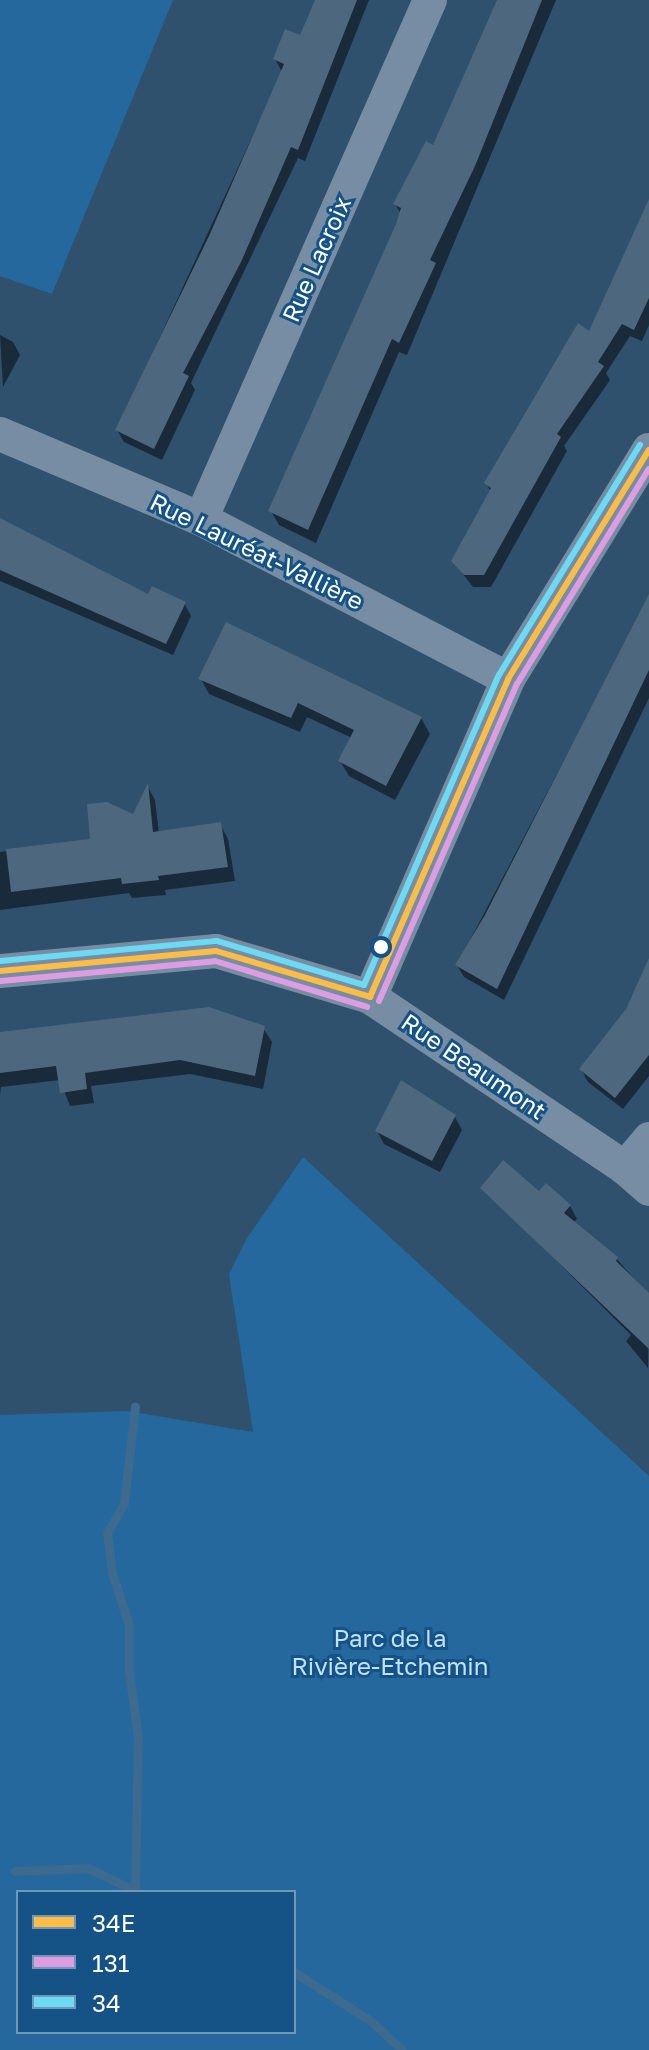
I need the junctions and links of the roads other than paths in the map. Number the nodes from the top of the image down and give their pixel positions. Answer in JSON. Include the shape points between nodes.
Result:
{"nodes":[{"id":1,"x":430,"y":0,"type":"edge"},
{"id":2,"x":0,"y":434,"type":"edge"},
{"id":3,"x":649,"y":450,"type":"edge"},
{"id":4,"x":201,"y":519,"type":"junction"},
{"id":5,"x":508,"y":679,"type":"junction"},
{"id":6,"x":0,"y":971,"type":"edge"},
{"id":7,"x":370,"y":997,"type":"junction"},
{"id":8,"x":649,"y":1139,"type":"edge"},
{"id":9,"x":637,"y":1178,"type":"edge"}],
"edges":[{"from":1,"to":4,"type":"street","name":"Rue Lacroix"},
{"from":2,"to":4,"type":"street","name":"Rue Lauréat-Vallière"},
{"from":3,"to":5,"type":"street"},
{"from":4,"to":5,"type":"street","name":"Rue Lauréat-Vallière"},
{"from":5,"to":7,"type":"street"},
{"from":6,"to":7,"type":"street","name":"Rue Beaumont","via":[[216,951]]},
{"from":7,"to":9,"type":"street","name":"Rue Beaumont"},
{"from":8,"to":9,"type":"street"}]}
